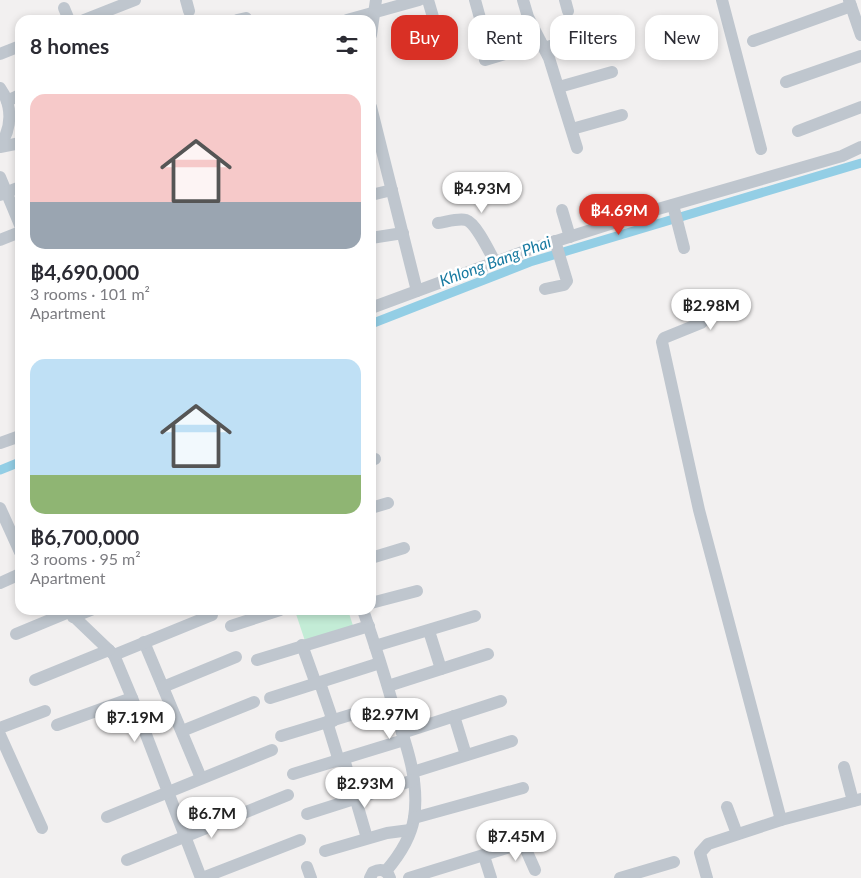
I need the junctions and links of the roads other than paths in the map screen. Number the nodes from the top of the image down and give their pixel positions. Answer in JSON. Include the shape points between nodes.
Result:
{"nodes":[{"id":1,"x":419,"y":0,"type":"edge"},
{"id":2,"x":428,"y":0,"type":"edge"},
{"id":3,"x":475,"y":0,"type":"edge"},
{"id":4,"x":523,"y":0,"type":"edge"},
{"id":5,"x":722,"y":0,"type":"edge"},
{"id":6,"x":130,"y":1,"type":"edge"},
{"id":7,"x":850,"y":3,"type":"edge"},
{"id":8,"x":376,"y":6,"type":"edge"},
{"id":9,"x":96,"y":15,"type":"edge"},
{"id":10,"x":357,"y":15,"type":"edge"},
{"id":11,"x":432,"y":15,"type":"edge"},
{"id":12,"x":479,"y":15,"type":"edge"},
{"id":13,"x":861,"y":35,"type":"edge"},
{"id":14,"x":754,"y":40,"type":"dead end"},
{"id":15,"x":550,"y":44,"type":"edge"},
{"id":16,"x":542,"y":46,"type":"junction"},
{"id":17,"x":15,"y":48,"type":"edge"},
{"id":18,"x":0,"y":54,"type":"edge"},
{"id":19,"x":861,"y":56,"type":"edge"},
{"id":20,"x":612,"y":72,"type":"dead end"},
{"id":21,"x":786,"y":82,"type":"dead end"},
{"id":22,"x":559,"y":87,"type":"junction"},
{"id":23,"x":0,"y":88,"type":"edge"},
{"id":24,"x":15,"y":97,"type":"edge"},
{"id":25,"x":7,"y":101,"type":"junction"},
{"id":26,"x":861,"y":108,"type":"edge"},
{"id":27,"x":622,"y":115,"type":"dead end"},
{"id":28,"x":572,"y":129,"type":"junction"},
{"id":29,"x":798,"y":130,"type":"dead end"},
{"id":30,"x":15,"y":144,"type":"edge"},
{"id":31,"x":0,"y":146,"type":"edge"},
{"id":32,"x":376,"y":147,"type":"edge"},
{"id":33,"x":577,"y":148,"type":"dead end"},
{"id":34,"x":861,"y":148,"type":"edge"},
{"id":35,"x":761,"y":149,"type":"dead end"},
{"id":36,"x":0,"y":177,"type":"edge"},
{"id":37,"x":15,"y":190,"type":"edge"},
{"id":38,"x":392,"y":190,"type":"junction"},
{"id":39,"x":3,"y":194,"type":"edge"},
{"id":40,"x":376,"y":194,"type":"edge"},
{"id":41,"x":562,"y":210,"type":"dead end"},
{"id":42,"x":676,"y":213,"type":"junction"},
{"id":43,"x":15,"y":216,"type":"edge"},
{"id":44,"x":438,"y":223,"type":"dead end"},
{"id":45,"x":403,"y":233,"type":"junction"},
{"id":46,"x":15,"y":234,"type":"edge"},
{"id":47,"x":376,"y":237,"type":"edge"},
{"id":48,"x":570,"y":237,"type":"junction"},
{"id":49,"x":0,"y":240,"type":"edge"},
{"id":50,"x":684,"y":248,"type":"dead end"},
{"id":51,"x":558,"y":249,"type":"junction"},
{"id":52,"x":495,"y":262,"type":"junction"},
{"id":53,"x":545,"y":289,"type":"dead end"},
{"id":54,"x":417,"y":291,"type":"junction"},
{"id":55,"x":376,"y":306,"type":"edge"},
{"id":56,"x":727,"y":308,"type":"dead end"},
{"id":57,"x":15,"y":438,"type":"edge"},
{"id":58,"x":0,"y":443,"type":"edge"},
{"id":59,"x":388,"y":502,"type":"dead end"},
{"id":60,"x":376,"y":506,"type":"edge"},
{"id":61,"x":0,"y":508,"type":"edge"},
{"id":62,"x":15,"y":541,"type":"edge"},
{"id":63,"x":404,"y":548,"type":"dead end"},
{"id":64,"x":376,"y":556,"type":"edge"},
{"id":65,"x":15,"y":576,"type":"edge"},
{"id":66,"x":0,"y":582,"type":"edge"},
{"id":67,"x":417,"y":590,"type":"dead end"},
{"id":68,"x":376,"y":602,"type":"edge"},
{"id":69,"x":65,"y":615,"type":"edge"},
{"id":70,"x":72,"y":615,"type":"edge"},
{"id":71,"x":212,"y":615,"type":"dead end"},
{"id":72,"x":265,"y":615,"type":"edge"},
{"id":73,"x":365,"y":615,"type":"edge"},
{"id":74,"x":475,"y":616,"type":"dead end"},
{"id":75,"x":231,"y":626,"type":"dead end"},
{"id":76,"x":369,"y":626,"type":"junction"},
{"id":77,"x":429,"y":631,"type":"junction"},
{"id":78,"x":16,"y":634,"type":"dead end"},
{"id":79,"x":144,"y":642,"type":"junction"},
{"id":80,"x":302,"y":646,"type":"junction"},
{"id":81,"x":375,"y":646,"type":"junction"},
{"id":82,"x":111,"y":652,"type":"junction"},
{"id":83,"x":488,"y":654,"type":"dead end"},
{"id":84,"x":236,"y":657,"type":"dead end"},
{"id":85,"x":257,"y":660,"type":"dead end"},
{"id":86,"x":380,"y":663,"type":"junction"},
{"id":87,"x":441,"y":669,"type":"junction"},
{"id":88,"x":35,"y":680,"type":"dead end"},
{"id":89,"x":318,"y":683,"type":"junction"},
{"id":90,"x":163,"y":686,"type":"junction"},
{"id":91,"x":388,"y":686,"type":"junction"},
{"id":92,"x":132,"y":698,"type":"junction"},
{"id":93,"x":270,"y":698,"type":"dead end"},
{"id":94,"x":501,"y":701,"type":"dead end"},
{"id":95,"x":254,"y":702,"type":"dead end"},
{"id":96,"x":393,"y":702,"type":"junction"},
{"id":97,"x":44,"y":711,"type":"dead end"},
{"id":98,"x":454,"y":716,"type":"junction"},
{"id":99,"x":330,"y":722,"type":"junction"},
{"id":100,"x":57,"y":725,"type":"dead end"},
{"id":101,"x":0,"y":728,"type":"edge"},
{"id":102,"x":182,"y":731,"type":"junction"},
{"id":103,"x":0,"y":735,"type":"edge"},
{"id":104,"x":281,"y":736,"type":"dead end"},
{"id":105,"x":403,"y":736,"type":"junction"},
{"id":106,"x":512,"y":741,"type":"dead end"},
{"id":107,"x":272,"y":750,"type":"dead end"},
{"id":108,"x":466,"y":755,"type":"junction"},
{"id":109,"x":342,"y":760,"type":"junction"},
{"id":110,"x":844,"y":767,"type":"dead end"},
{"id":111,"x":293,"y":774,"type":"dead end"},
{"id":112,"x":414,"y":776,"type":"junction"},
{"id":113,"x":201,"y":778,"type":"junction"},
{"id":114,"x":522,"y":788,"type":"dead end"},
{"id":115,"x":168,"y":791,"type":"junction"},
{"id":116,"x":288,"y":794,"type":"dead end"},
{"id":117,"x":356,"y":798,"type":"junction"},
{"id":118,"x":857,"y":800,"type":"edge"},
{"id":119,"x":727,"y":807,"type":"dead end"},
{"id":120,"x":307,"y":814,"type":"dead end"},
{"id":121,"x":106,"y":817,"type":"dead end"},
{"id":122,"x":781,"y":820,"type":"junction"},
{"id":123,"x":412,"y":824,"type":"junction"},
{"id":124,"x":42,"y":828,"type":"dead end"},
{"id":125,"x":737,"y":834,"type":"junction"},
{"id":126,"x":185,"y":835,"type":"junction"},
{"id":127,"x":542,"y":837,"type":"dead end"},
{"id":128,"x":367,"y":838,"type":"junction"},
{"id":129,"x":300,"y":840,"type":"dead end"},
{"id":130,"x":523,"y":843,"type":"junction"},
{"id":131,"x":325,"y":851,"type":"dead end"},
{"id":132,"x":484,"y":856,"type":"junction"},
{"id":133,"x":127,"y":860,"type":"dead end"},
{"id":134,"x":674,"y":862,"type":"dead end"},
{"id":135,"x":535,"y":870,"type":"dead end"},
{"id":136,"x":445,"y":872,"type":"edge"},
{"id":137,"x":388,"y":875,"type":"edge"},
{"id":138,"x":201,"y":878,"type":"edge"},
{"id":139,"x":370,"y":878,"type":"edge"},
{"id":140,"x":410,"y":878,"type":"edge"},
{"id":141,"x":491,"y":878,"type":"edge"},
{"id":142,"x":620,"y":878,"type":"edge"},
{"id":143,"x":706,"y":878,"type":"edge"}],
"edges":[{"from":1,"to":8,"type":"street"},
{"from":2,"to":11,"type":"street"},
{"from":3,"to":12,"type":"street"},
{"from":4,"to":16,"type":"street"},
{"from":5,"to":35,"type":"street"},
{"from":6,"to":9,"type":"street"},
{"from":7,"to":13,"type":"street"},
{"from":7,"to":14,"type":"street"},
{"from":8,"to":10,"type":"street"},
{"from":15,"to":16,"type":"street"},
{"from":16,"to":22,"type":"street"},
{"from":17,"to":18,"type":"street"},
{"from":19,"to":21,"type":"street"},
{"from":20,"to":22,"type":"street"},
{"from":22,"to":28,"type":"street"},
{"from":23,"to":25,"type":"street"},
{"from":24,"to":25,"type":"street"},
{"from":25,"to":31,"type":"street","via":[[10,120]]},
{"from":26,"to":29,"type":"street"},
{"from":27,"to":28,"type":"street"},
{"from":28,"to":33,"type":"street"},
{"from":30,"to":31,"type":"street"},
{"from":32,"to":38,"type":"street"},
{"from":34,"to":42,"type":"street"},
{"from":36,"to":39,"type":"street"},
{"from":37,"to":39,"type":"street"},
{"from":38,"to":40,"type":"street"},
{"from":38,"to":45,"type":"street"},
{"from":39,"to":43,"type":"street"},
{"from":41,"to":48,"type":"street"},
{"from":42,"to":48,"type":"street"},
{"from":42,"to":50,"type":"street"},
{"from":44,"to":52,"type":"street","via":[[464,219],[471,223]]},
{"from":45,"to":47,"type":"street"},
{"from":45,"to":54,"type":"street"},
{"from":46,"to":49,"type":"street"},
{"from":48,"to":51,"type":"street"},
{"from":51,"to":52,"type":"street"},
{"from":51,"to":53,"type":"street","via":[[567,281],[564,285]]},
{"from":52,"to":54,"type":"street"},
{"from":54,"to":55,"type":"street"},
{"from":56,"to":122,"type":"street","via":[[664,338],[663,350],[700,510]]},
{"from":57,"to":58,"type":"street"},
{"from":59,"to":60,"type":"street"},
{"from":61,"to":62,"type":"street"},
{"from":63,"to":64,"type":"street"},
{"from":65,"to":66,"type":"street"},
{"from":67,"to":68,"type":"street"},
{"from":69,"to":78,"type":"street"},
{"from":70,"to":82,"type":"street"},
{"from":71,"to":79,"type":"street"},
{"from":72,"to":75,"type":"street"},
{"from":73,"to":76,"type":"street"},
{"from":74,"to":77,"type":"street"},
{"from":76,"to":80,"type":"street"},
{"from":76,"to":81,"type":"street"},
{"from":77,"to":81,"type":"street"},
{"from":77,"to":87,"type":"street"},
{"from":79,"to":82,"type":"street"},
{"from":79,"to":90,"type":"street"},
{"from":80,"to":85,"type":"street"},
{"from":80,"to":89,"type":"street"},
{"from":81,"to":86,"type":"street"},
{"from":82,"to":88,"type":"street"},
{"from":82,"to":92,"type":"street"},
{"from":83,"to":87,"type":"street"},
{"from":84,"to":90,"type":"street"},
{"from":86,"to":89,"type":"street"},
{"from":86,"to":91,"type":"street"},
{"from":87,"to":91,"type":"street"},
{"from":89,"to":93,"type":"street"},
{"from":89,"to":99,"type":"street"},
{"from":90,"to":102,"type":"street"},
{"from":91,"to":96,"type":"street"},
{"from":92,"to":100,"type":"street"},
{"from":92,"to":115,"type":"street"},
{"from":94,"to":98,"type":"street"},
{"from":95,"to":102,"type":"street"},
{"from":96,"to":99,"type":"street"},
{"from":96,"to":105,"type":"street"},
{"from":97,"to":101,"type":"street"},
{"from":98,"to":105,"type":"street"},
{"from":98,"to":108,"type":"street"},
{"from":99,"to":104,"type":"street"},
{"from":99,"to":109,"type":"street"},
{"from":102,"to":113,"type":"street"},
{"from":103,"to":124,"type":"street"},
{"from":105,"to":109,"type":"street"},
{"from":105,"to":112,"type":"street"},
{"from":106,"to":108,"type":"street"},
{"from":107,"to":113,"type":"street"},
{"from":108,"to":112,"type":"street"},
{"from":109,"to":111,"type":"street"},
{"from":109,"to":117,"type":"street"},
{"from":110,"to":118,"type":"street"},
{"from":112,"to":117,"type":"street"},
{"from":112,"to":123,"type":"street"},
{"from":113,"to":115,"type":"street"},
{"from":114,"to":123,"type":"street"},
{"from":115,"to":121,"type":"street"},
{"from":115,"to":126,"type":"street"},
{"from":116,"to":126,"type":"street"},
{"from":117,"to":120,"type":"street"},
{"from":117,"to":128,"type":"street"},
{"from":118,"to":122,"type":"street"},
{"from":119,"to":125,"type":"street"},
{"from":122,"to":125,"type":"street"},
{"from":123,"to":128,"type":"street"},
{"from":123,"to":137,"type":"street"},
{"from":125,"to":143,"type":"street","via":[[708,844],[701,850],[700,859]]},
{"from":126,"to":133,"type":"street"},
{"from":126,"to":138,"type":"street"},
{"from":127,"to":130,"type":"street"},
{"from":128,"to":131,"type":"street"},
{"from":129,"to":138,"type":"street"},
{"from":130,"to":132,"type":"street"},
{"from":130,"to":135,"type":"street"},
{"from":132,"to":136,"type":"street"},
{"from":132,"to":141,"type":"street"},
{"from":134,"to":142,"type":"street"},
{"from":136,"to":140,"type":"street"},
{"from":137,"to":139,"type":"street","via":[[377,870]]}]}
